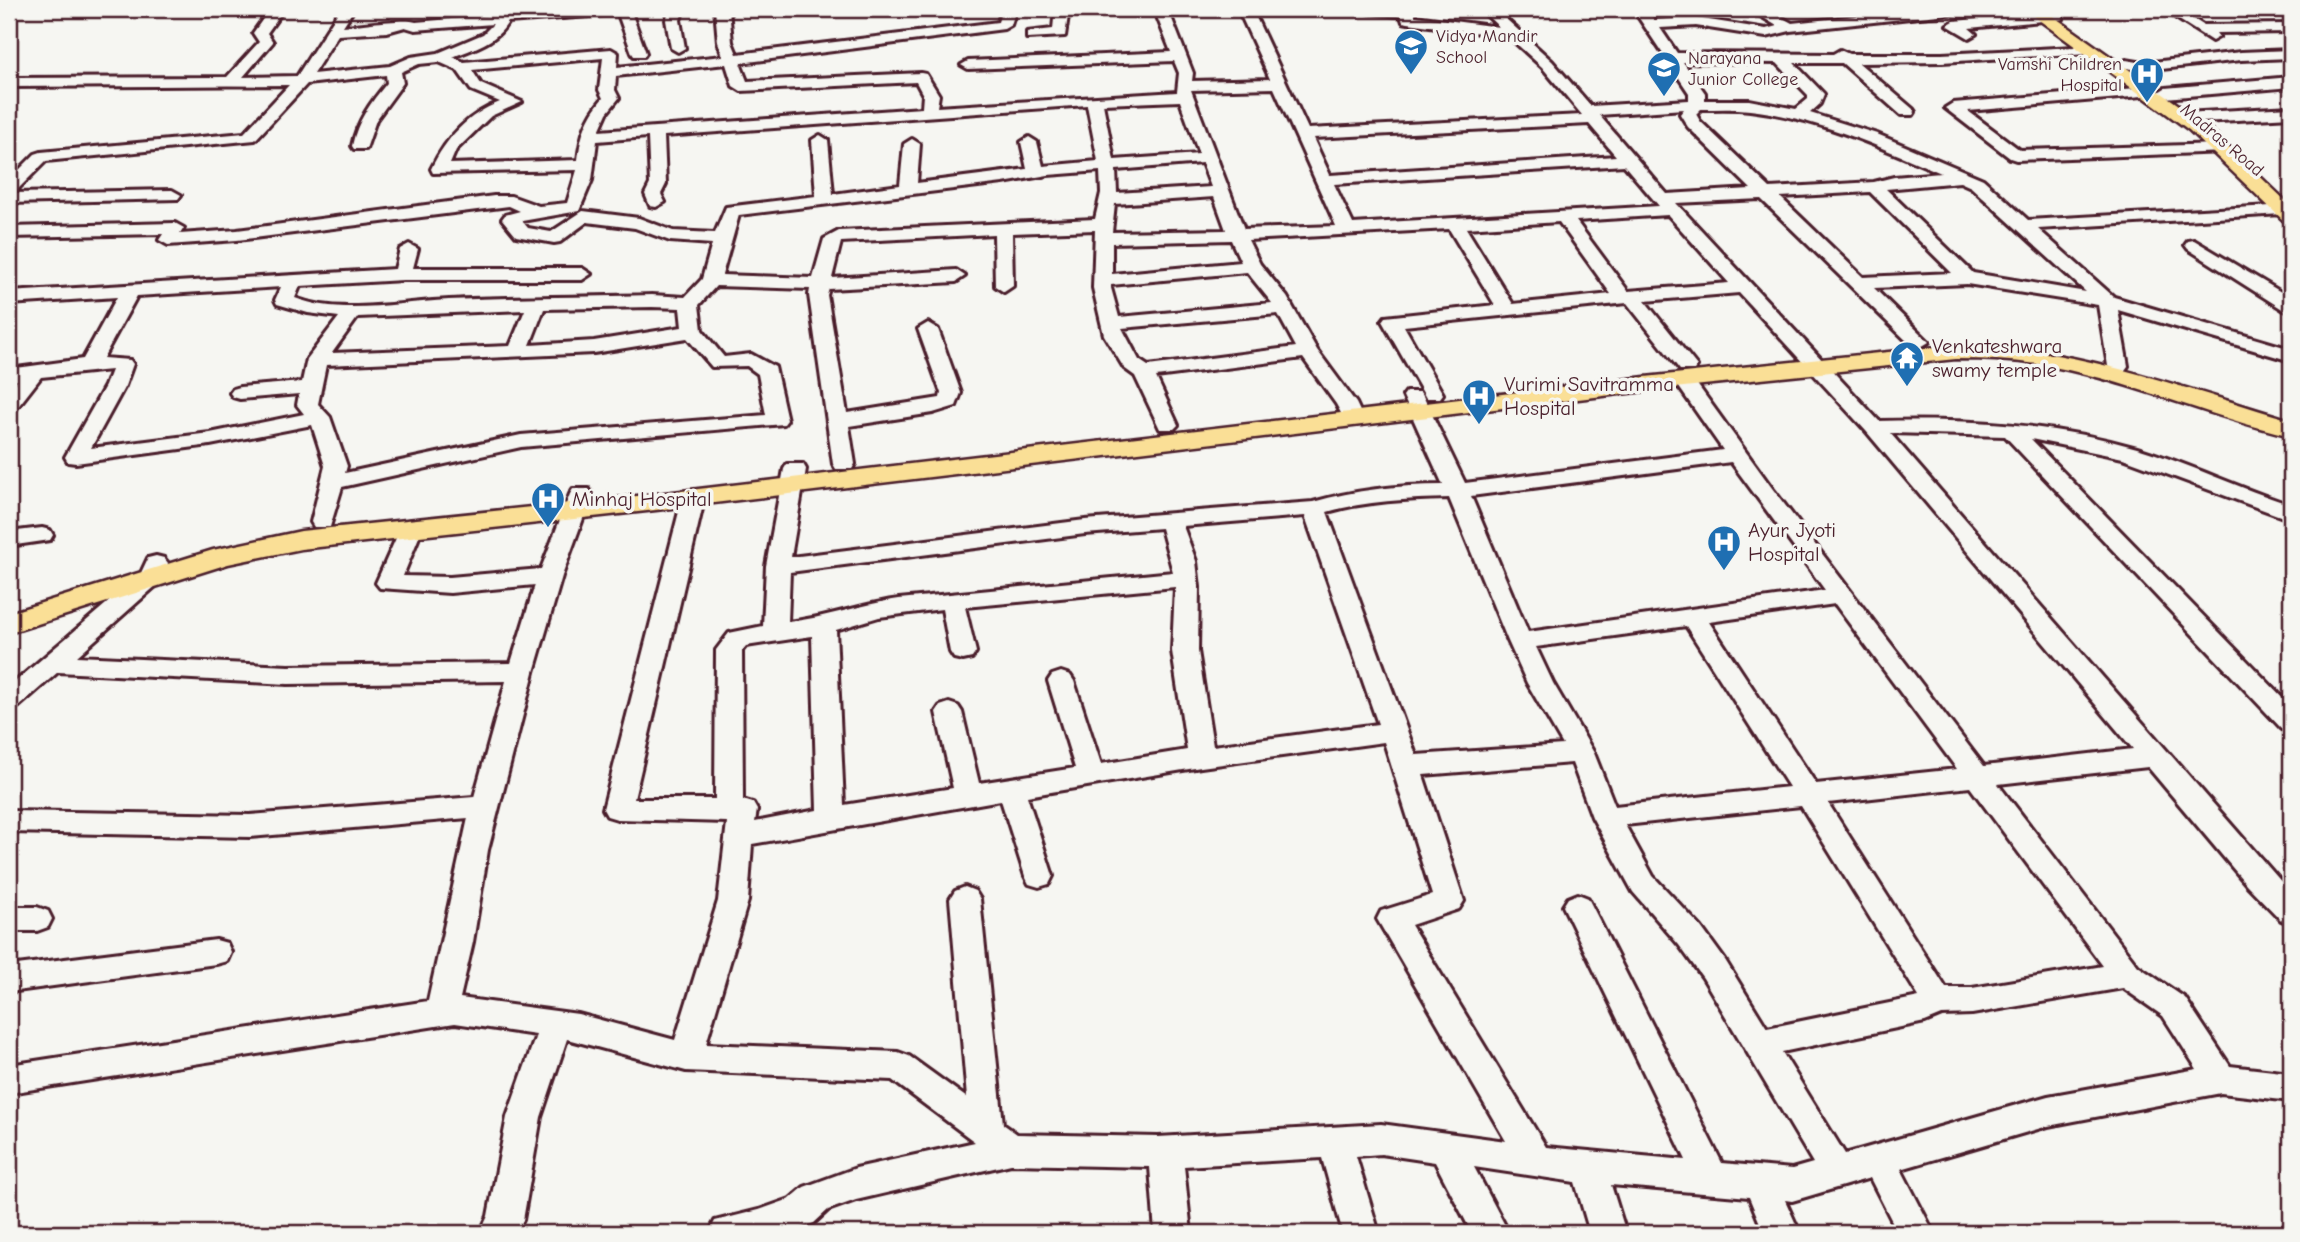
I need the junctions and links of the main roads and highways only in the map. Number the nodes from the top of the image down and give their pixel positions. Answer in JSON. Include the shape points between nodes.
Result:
{"nodes":[{"id":1,"x":2045,"y":13,"type":"edge"},
{"id":2,"x":2157,"y":93,"type":"junction"},
{"id":3,"x":2191,"y":117,"type":"junction"},
{"id":4,"x":2288,"y":203,"type":"edge"},
{"id":5,"x":1813,"y":359,"type":"junction"},
{"id":6,"x":1350,"y":412,"type":"junction"},
{"id":7,"x":2291,"y":419,"type":"edge"},
{"id":8,"x":2291,"y":428,"type":"edge"},
{"id":9,"x":794,"y":477,"type":"junction"},
{"id":10,"x":579,"y":502,"type":"junction"},
{"id":11,"x":275,"y":538,"type":"junction"},
{"id":12,"x":153,"y":571,"type":"junction"},
{"id":13,"x":9,"y":608,"type":"edge"},
{"id":14,"x":9,"y":623,"type":"edge"}],
"edges":[{"from":1,"to":2,"type":"main road","via":[[2088,49]]},
{"from":1,"to":2,"type":"main road","name":"Madras Road","via":[[2126,64]]},
{"from":2,"to":3,"type":"main road"},
{"from":3,"to":4,"type":"main road","name":"Madras Road"},
{"from":3,"to":4,"type":"main road","via":[[2220,149]]},
{"from":5,"to":6,"type":"main road"},
{"from":5,"to":7,"type":"main road","via":[[1919,341],[2016,343],[2118,366]]},
{"from":5,"to":8,"type":"main road","via":[[1956,352],[2038,356]]},
{"from":6,"to":9,"type":"main road"},
{"from":6,"to":9,"type":"main road","via":[[1167,425],[844,464]]},
{"from":9,"to":10,"type":"main road"},
{"from":9,"to":10,"type":"main road","via":[[694,496]]},
{"from":10,"to":11,"type":"main road","via":[[412,527]]},
{"from":10,"to":11,"type":"main road","via":[[322,522]]},
{"from":11,"to":12,"type":"main road","via":[[223,556]]},
{"from":12,"to":13,"type":"main road"},
{"from":12,"to":14,"type":"main road"}]}
